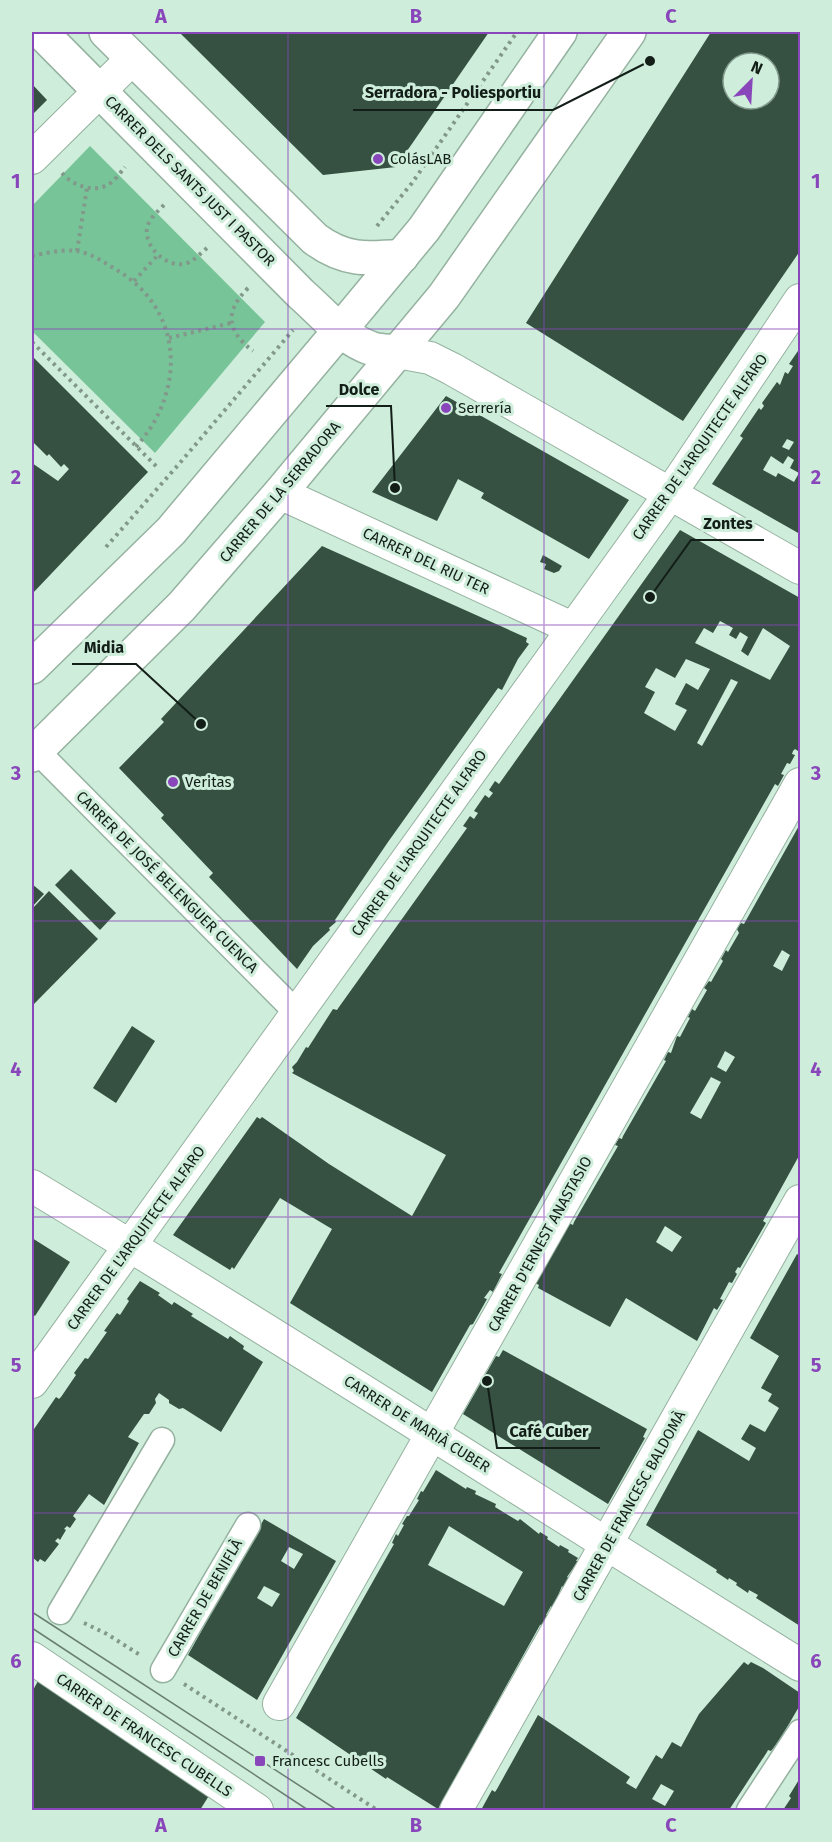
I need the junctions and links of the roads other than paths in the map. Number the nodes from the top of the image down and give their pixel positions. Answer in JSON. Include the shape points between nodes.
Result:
{"nodes":[{"id":1,"x":41,"y":32,"type":"edge"},
{"id":2,"x":106,"y":32,"type":"edge"},
{"id":3,"x":560,"y":32,"type":"edge"},
{"id":4,"x":629,"y":32,"type":"edge"},
{"id":5,"x":133,"y":58,"type":"junction"},
{"id":6,"x":100,"y":91,"type":"junction"},
{"id":7,"x":44,"y":163,"type":"edge"},
{"id":8,"x":402,"y":256,"type":"junction"},
{"id":9,"x":801,"y":300,"type":"edge"},
{"id":10,"x":340,"y":330,"type":"junction"},
{"id":11,"x":397,"y":352,"type":"junction"},
{"id":12,"x":280,"y":493,"type":"junction"},
{"id":13,"x":670,"y":494,"type":"junction"},
{"id":14,"x":801,"y":568,"type":"edge"},
{"id":15,"x":572,"y":628,"type":"junction"},
{"id":16,"x":32,"y":667,"type":"edge"},
{"id":17,"x":34,"y":753,"type":"edge"},
{"id":18,"x":801,"y":784,"type":"edge"},
{"id":19,"x":297,"y":1013,"type":"junction"},
{"id":20,"x":32,"y":1186,"type":"edge"},
{"id":21,"x":801,"y":1201,"type":"edge"},
{"id":22,"x":130,"y":1245,"type":"junction"},
{"id":23,"x":32,"y":1382,"type":"edge"},
{"id":24,"x":433,"y":1433,"type":"junction"},
{"id":25,"x":162,"y":1440,"type":"dead end"},
{"id":26,"x":248,"y":1525,"type":"dead end"},
{"id":27,"x":608,"y":1545,"type":"junction"},
{"id":28,"x":60,"y":1612,"type":"road end"},
{"id":29,"x":32,"y":1660,"type":"edge"},
{"id":30,"x":801,"y":1665,"type":"edge"},
{"id":31,"x":163,"y":1670,"type":"road end"},
{"id":32,"x":279,"y":1704,"type":"dead end"},
{"id":33,"x":801,"y":1732,"type":"edge"},
{"id":34,"x":223,"y":1801,"type":"edge"},
{"id":35,"x":257,"y":1810,"type":"edge"},
{"id":36,"x":456,"y":1810,"type":"edge"},
{"id":37,"x":749,"y":1810,"type":"edge"}],
"edges":[{"from":1,"to":6,"type":"main road","name":"CARRER DELS SANTS JUST I PASTOR"},
{"from":2,"to":5,"type":"main road"},
{"from":3,"to":8,"type":"main road"},
{"from":4,"to":11,"type":"main road","name":"CARRER DE LA SERRADORA","via":[[456,280]]},
{"from":5,"to":6,"type":"street"},
{"from":5,"to":8,"type":"main road","via":[[315,239],[351,258]]},
{"from":6,"to":7,"type":"street"},
{"from":6,"to":10,"type":"main road","name":"CARRER DELS SANTS JUST I PASTOR"},
{"from":8,"to":10,"type":"main road"},
{"from":9,"to":13,"type":"street","name":"CARRER DE L'ARQUITECTE ALFARO"},
{"from":10,"to":11,"type":"main road","name":"CARRER DELS SANTS JUST I PASTOR","via":[[374,349]]},
{"from":10,"to":16,"type":"main road","via":[[171,531]]},
{"from":11,"to":12,"type":"main road","name":"CARRER DE LA SERRADORA"},
{"from":11,"to":13,"type":"street","via":[[430,358],[452,369]]},
{"from":12,"to":15,"type":"street","name":"CARRER DEL RIU TER"},
{"from":12,"to":17,"type":"main road","name":"CARRER DE LA SERRADORA","via":[[182,606]]},
{"from":13,"to":14,"type":"street"},
{"from":13,"to":15,"type":"street","name":"CARRER DE L'ARQUITECTE ALFARO"},
{"from":15,"to":19,"type":"street","name":"CARRER DE L'ARQUITECTE ALFARO"},
{"from":17,"to":19,"type":"street","name":"CARRER DE JOSÉ BELENGUER CUENCA"},
{"from":18,"to":24,"type":"street","name":"CARRER D'ERNEST ANASTASIO"},
{"from":19,"to":22,"type":"street","name":"CARRER DE L'ARQUITECTE ALFARO"},
{"from":20,"to":22,"type":"street","name":"CARRER DE MARIÀ CUBER"},
{"from":21,"to":27,"type":"street","name":"CARRER DE FRANCESC BALDOMÀ"},
{"from":22,"to":23,"type":"street","name":"CARRER DE L'ARQUITECTE ALFARO"},
{"from":22,"to":24,"type":"street","name":"CARRER DE MARIÀ CUBER"},
{"from":24,"to":27,"type":"street","name":"CARRER DE MARIÀ CUBER"},
{"from":24,"to":32,"type":"street","name":"CARRER D'ERNEST ANASTASIO"},
{"from":25,"to":28,"type":"street"},
{"from":26,"to":31,"type":"street","name":"CARRER DE BENIFLÀ"},
{"from":27,"to":30,"type":"street","name":"CARRER DE MARIÀ CUBER"},
{"from":27,"to":36,"type":"street","name":"CARRER DE FRANCESC BALDOMÀ"},
{"from":29,"to":34,"type":"street","name":"CARRER DE FRANCESC CUBELLS"},
{"from":33,"to":37,"type":"street"},
{"from":34,"to":35,"type":"street","name":"CARRER DE FRANCESC CUBELLS"}]}
